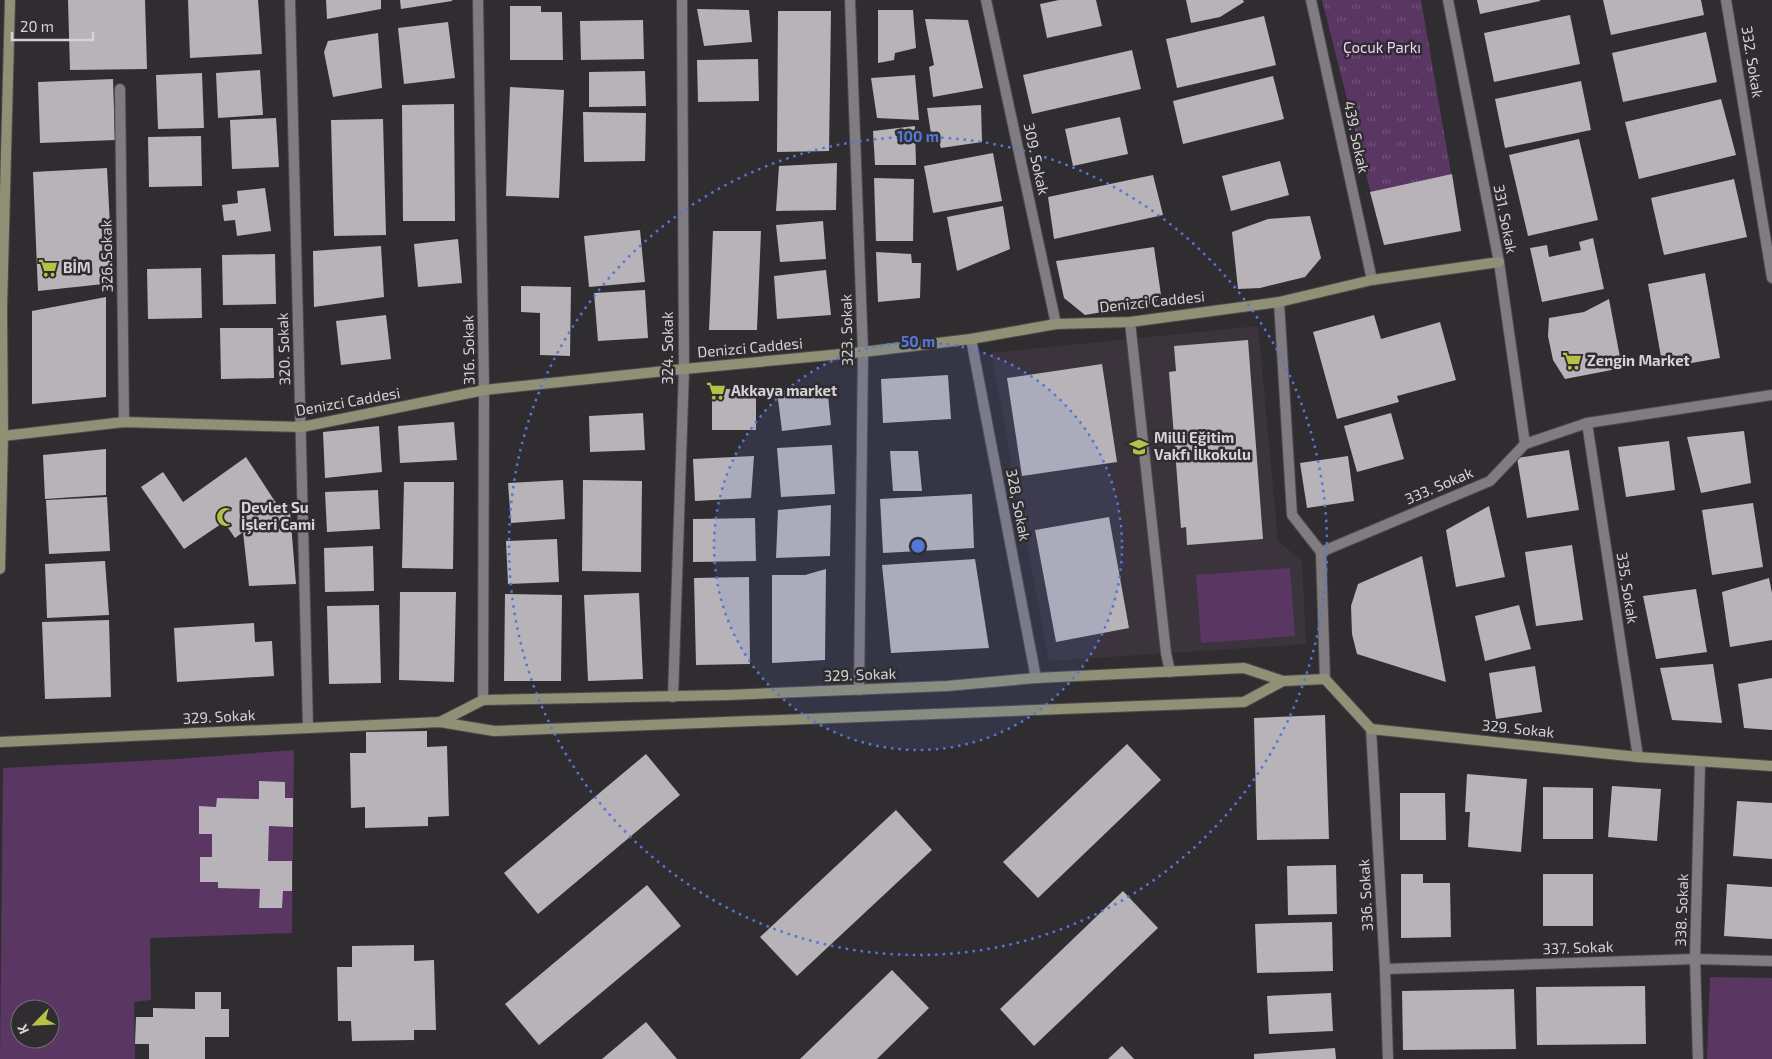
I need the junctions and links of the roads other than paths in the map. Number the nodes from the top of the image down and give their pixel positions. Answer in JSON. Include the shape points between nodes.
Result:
{"nodes":[{"id":1,"x":10,"y":0,"type":"edge"},
{"id":2,"x":290,"y":0,"type":"edge"},
{"id":3,"x":478,"y":0,"type":"edge"},
{"id":4,"x":682,"y":0,"type":"edge"},
{"id":5,"x":850,"y":0,"type":"edge"},
{"id":6,"x":986,"y":0,"type":"edge"},
{"id":7,"x":1311,"y":0,"type":"edge"},
{"id":8,"x":1448,"y":0,"type":"edge"},
{"id":9,"x":1726,"y":0,"type":"edge"},
{"id":10,"x":120,"y":89,"type":"dead end"},
{"id":11,"x":1499,"y":262,"type":"junction"},
{"id":12,"x":1772,"y":278,"type":"edge"},
{"id":13,"x":1372,"y":280,"type":"junction"},
{"id":14,"x":1279,"y":302,"type":"junction"},
{"id":15,"x":1130,"y":322,"type":"junction"},
{"id":16,"x":1056,"y":324,"type":"junction"},
{"id":17,"x":971,"y":339,"type":"junction"},
{"id":18,"x":863,"y":352,"type":"junction"},
{"id":19,"x":684,"y":369,"type":"junction"},
{"id":20,"x":484,"y":390,"type":"junction"},
{"id":21,"x":1772,"y":395,"type":"edge"},
{"id":22,"x":124,"y":422,"type":"junction"},
{"id":23,"x":1587,"y":423,"type":"junction"},
{"id":24,"x":302,"y":427,"type":"junction"},
{"id":25,"x":2,"y":436,"type":"junction"},
{"id":26,"x":1525,"y":444,"type":"junction"},
{"id":27,"x":1321,"y":552,"type":"junction"},
{"id":28,"x":0,"y":569,"type":"edge"},
{"id":29,"x":1170,"y":672,"type":"junction"},
{"id":30,"x":1036,"y":678,"type":"junction"},
{"id":31,"x":1325,"y":679,"type":"junction"},
{"id":32,"x":1283,"y":681,"type":"junction"},
{"id":33,"x":859,"y":690,"type":"junction"},
{"id":34,"x":674,"y":697,"type":"junction"},
{"id":35,"x":483,"y":700,"type":"junction"},
{"id":36,"x":440,"y":722,"type":"junction"},
{"id":37,"x":308,"y":728,"type":"junction"},
{"id":38,"x":1370,"y":728,"type":"junction"},
{"id":39,"x":0,"y":742,"type":"edge"},
{"id":40,"x":1638,"y":757,"type":"junction"},
{"id":41,"x":1700,"y":762,"type":"junction"},
{"id":42,"x":1772,"y":766,"type":"edge"},
{"id":43,"x":1695,"y":959,"type":"junction"},
{"id":44,"x":1772,"y":961,"type":"edge"},
{"id":45,"x":1385,"y":969,"type":"junction"},
{"id":46,"x":1388,"y":1059,"type":"edge"},
{"id":47,"x":1698,"y":1059,"type":"edge"}],
"edges":[{"from":1,"to":25,"type":"street"},
{"from":2,"to":24,"type":"street","name":"320. Sokak"},
{"from":3,"to":20,"type":"street","name":"316. Sokak"},
{"from":4,"to":19,"type":"street","name":"324. Sokak"},
{"from":5,"to":18,"type":"street","name":"323. Sokak"},
{"from":6,"to":16,"type":"street","name":"309. Sokak"},
{"from":7,"to":13,"type":"street","name":"439. Sokak"},
{"from":8,"to":11,"type":"street","name":"331. Sokak"},
{"from":9,"to":12,"type":"street","name":"332. Sokak"},
{"from":10,"to":22,"type":"street","name":"326. Sokak"},
{"from":11,"to":13,"type":"street","name":"Denizci Caddesi"},
{"from":11,"to":26,"type":"street","name":"331. Sokak"},
{"from":13,"to":14,"type":"street","name":"Denizci Caddesi"},
{"from":14,"to":15,"type":"street","name":"Denizci Caddesi"},
{"from":14,"to":27,"type":"street","via":[[1292,515]]},
{"from":15,"to":16,"type":"street","name":"Denizci Caddesi"},
{"from":15,"to":29,"type":"street"},
{"from":16,"to":17,"type":"street","name":"Denizci Caddesi"},
{"from":17,"to":18,"type":"street","name":"Denizci Caddesi"},
{"from":17,"to":30,"type":"street","name":"328, Sokak"},
{"from":18,"to":19,"type":"street","name":"Denizci Caddesi"},
{"from":18,"to":33,"type":"street","name":"323. Sokak"},
{"from":19,"to":20,"type":"street","name":"Denizci Caddesi"},
{"from":19,"to":34,"type":"street","name":"324. Sokak"},
{"from":20,"to":24,"type":"street","name":"Denizci Caddesi"},
{"from":20,"to":35,"type":"street","name":"316. Sokak"},
{"from":21,"to":23,"type":"street","name":"333. Sokak"},
{"from":22,"to":24,"type":"street","name":"Denizci Caddesi"},
{"from":22,"to":25,"type":"street","name":"Denizci Caddesi"},
{"from":23,"to":26,"type":"street","name":"333. Sokak"},
{"from":23,"to":40,"type":"street","name":"335. Sokak"},
{"from":24,"to":37,"type":"street","name":"320. Sokak"},
{"from":25,"to":28,"type":"street"},
{"from":26,"to":27,"type":"street","name":"333. Sokak","via":[[1490,481]]},
{"from":27,"to":31,"type":"street"},
{"from":29,"to":30,"type":"street","name":"329. Sokak"},
{"from":29,"to":32,"type":"street","name":"329. Sokak","via":[[1244,668]]},
{"from":30,"to":33,"type":"street","name":"329. Sokak"},
{"from":31,"to":32,"type":"street","name":"329. Sokak"},
{"from":31,"to":38,"type":"street"},
{"from":32,"to":36,"type":"street","name":"329. Sokak","via":[[1244,702],[494,731]]},
{"from":33,"to":34,"type":"street","name":"329. Sokak"},
{"from":34,"to":35,"type":"street","name":"329. Sokak"},
{"from":35,"to":36,"type":"street","name":"329. Sokak"},
{"from":36,"to":37,"type":"street","name":"329. Sokak"},
{"from":37,"to":39,"type":"street","name":"329. Sokak"},
{"from":38,"to":40,"type":"street","name":"329. Sokak"},
{"from":38,"to":45,"type":"street","name":"336. Sokak"},
{"from":40,"to":41,"type":"street","name":"329. Sokak"},
{"from":41,"to":42,"type":"street","name":"329. Sokak"},
{"from":41,"to":43,"type":"street","name":"338. Sokak"},
{"from":43,"to":44,"type":"street","name":"337. Sokak"},
{"from":43,"to":45,"type":"street","name":"337. Sokak"},
{"from":43,"to":47,"type":"street","name":"338. Sokak"},
{"from":45,"to":46,"type":"street","name":"336. Sokak"}]}
